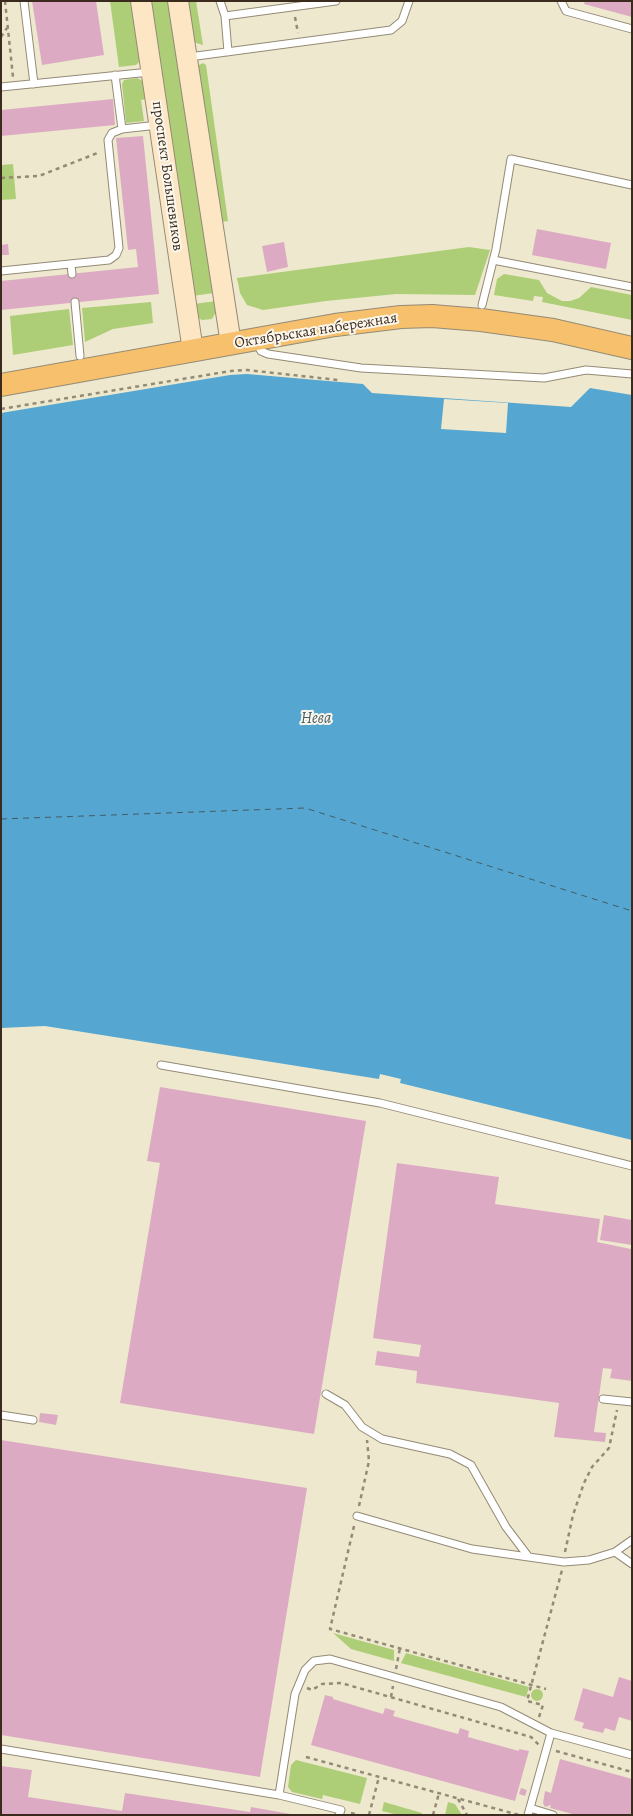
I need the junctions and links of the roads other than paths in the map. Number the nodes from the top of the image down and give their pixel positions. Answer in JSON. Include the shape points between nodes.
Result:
{"nodes":[{"id":1,"x":24,"y":1,"type":"edge"},
{"id":2,"x":141,"y":1,"type":"edge"},
{"id":3,"x":178,"y":1,"type":"edge"},
{"id":4,"x":220,"y":1,"type":"edge"},
{"id":5,"x":336,"y":1,"type":"edge"},
{"id":6,"x":409,"y":1,"type":"edge"},
{"id":7,"x":561,"y":1,"type":"edge"},
{"id":8,"x":225,"y":16,"type":"junction"},
{"id":9,"x":632,"y":29,"type":"edge"},
{"id":10,"x":228,"y":52,"type":"junction"},
{"id":11,"x":187,"y":58,"type":"junction"},
{"id":12,"x":152,"y":72,"type":"junction"},
{"id":13,"x":115,"y":76,"type":"junction"},
{"id":14,"x":34,"y":84,"type":"junction"},
{"id":15,"x":1,"y":87,"type":"edge"},
{"id":16,"x":160,"y":124,"type":"junction"},
{"id":17,"x":122,"y":129,"type":"junction"},
{"id":18,"x":632,"y":185,"type":"edge"},
{"id":19,"x":493,"y":260,"type":"junction"},
{"id":20,"x":71,"y":264,"type":"junction"},
{"id":21,"x":1,"y":271,"type":"edge"},
{"id":22,"x":72,"y":274,"type":"dead end"},
{"id":23,"x":632,"y":287,"type":"edge"},
{"id":24,"x":75,"y":302,"type":"dead end"},
{"id":25,"x":482,"y":305,"type":"junction"},
{"id":26,"x":632,"y":333,"type":"edge"},
{"id":27,"x":230,"y":337,"type":"junction"},
{"id":28,"x":255,"y":340,"type":"junction"},
{"id":29,"x":192,"y":344,"type":"junction"},
{"id":30,"x":632,"y":348,"type":"edge"},
{"id":31,"x":80,"y":356,"type":"junction"},
{"id":32,"x":1,"y":370,"type":"edge"},
{"id":33,"x":632,"y":374,"type":"edge"},
{"id":34,"x":1,"y":385,"type":"edge"},
{"id":35,"x":162,"y":1065,"type":"dead end"},
{"id":36,"x":632,"y":1166,"type":"edge"},
{"id":37,"x":326,"y":1394,"type":"dead end"},
{"id":38,"x":603,"y":1399,"type":"dead end"},
{"id":39,"x":632,"y":1402,"type":"edge"},
{"id":40,"x":1,"y":1415,"type":"edge"},
{"id":41,"x":33,"y":1420,"type":"dead end"},
{"id":42,"x":357,"y":1516,"type":"road end"},
{"id":43,"x":632,"y":1540,"type":"edge"},
{"id":44,"x":615,"y":1552,"type":"junction"},
{"id":45,"x":528,"y":1556,"type":"junction"},
{"id":46,"x":632,"y":1564,"type":"edge"},
{"id":47,"x":550,"y":1733,"type":"junction"},
{"id":48,"x":1,"y":1750,"type":"edge"},
{"id":49,"x":632,"y":1756,"type":"edge"},
{"id":50,"x":279,"y":1795,"type":"junction"},
{"id":51,"x":529,"y":1811,"type":"edge"},
{"id":52,"x":339,"y":1815,"type":"edge"},
{"id":53,"x":553,"y":1815,"type":"edge"}],
"edges":[{"from":1,"to":14,"type":"lane"},
{"from":2,"to":12,"type":"main road","name":"проспект Большевиков"},
{"from":3,"to":11,"type":"main road"},
{"from":4,"to":8,"type":"lane"},
{"from":5,"to":8,"type":"lane"},
{"from":6,"to":10,"type":"lane","via":[[402,21],[391,30]]},
{"from":7,"to":9,"type":"lane","via":[[566,11]]},
{"from":8,"to":10,"type":"lane"},
{"from":10,"to":11,"type":"lane"},
{"from":11,"to":27,"type":"main road"},
{"from":12,"to":13,"type":"lane"},
{"from":12,"to":16,"type":"main road","name":"проспект Большевиков"},
{"from":13,"to":14,"type":"lane"},
{"from":13,"to":17,"type":"lane"},
{"from":14,"to":15,"type":"lane"},
{"from":16,"to":17,"type":"lane"},
{"from":16,"to":29,"type":"main road","name":"проспект Большевиков"},
{"from":17,"to":20,"type":"lane","via":[[112,133],[108,140],[119,248],[116,256],[109,260]]},
{"from":18,"to":19,"type":"lane","via":[[511,159]]},
{"from":19,"to":23,"type":"lane"},
{"from":19,"to":25,"type":"lane"},
{"from":20,"to":21,"type":"lane"},
{"from":20,"to":22,"type":"lane"},
{"from":24,"to":31,"type":"lane"},
{"from":25,"to":26,"type":"main road","name":"Октябрьская набережная"},
{"from":25,"to":27,"type":"main road","name":"Октябрьская набережная","via":[[400,302],[340,310]]},
{"from":27,"to":28,"type":"main road","name":"Октябрьская набережная"},
{"from":27,"to":29,"type":"main road","name":"Октябрьская набережная"},
{"from":28,"to":30,"type":"main road","name":"Октябрьская набережная","via":[[368,320],[432,316],[553,330]]},
{"from":28,"to":33,"type":"lane","via":[[257,348],[268,354],[361,368],[544,378],[586,370]]},
{"from":29,"to":31,"type":"main road","name":"Октябрьская набережная"},
{"from":29,"to":34,"type":"main road","name":"Октябрьская набережная"},
{"from":31,"to":32,"type":"main road","name":"Октябрьская набережная"},
{"from":35,"to":36,"type":"lane","via":[[380,1103]]},
{"from":37,"to":45,"type":"lane","via":[[345,1405],[362,1427],[382,1439],[450,1454],[471,1465],[506,1526]]},
{"from":38,"to":39,"type":"lane"},
{"from":40,"to":41,"type":"lane"},
{"from":42,"to":45,"type":"lane","via":[[472,1549]]},
{"from":43,"to":44,"type":"lane"},
{"from":44,"to":45,"type":"lane","via":[[589,1560],[564,1562]]},
{"from":44,"to":46,"type":"lane"},
{"from":47,"to":49,"type":"lane"},
{"from":47,"to":50,"type":"lane","via":[[502,1707],[330,1659],[314,1661],[305,1670],[299,1685]]},
{"from":47,"to":51,"type":"lane"},
{"from":48,"to":50,"type":"lane"},
{"from":50,"to":52,"type":"lane","via":[[340,1810]]},
{"from":51,"to":53,"type":"lane"}]}
